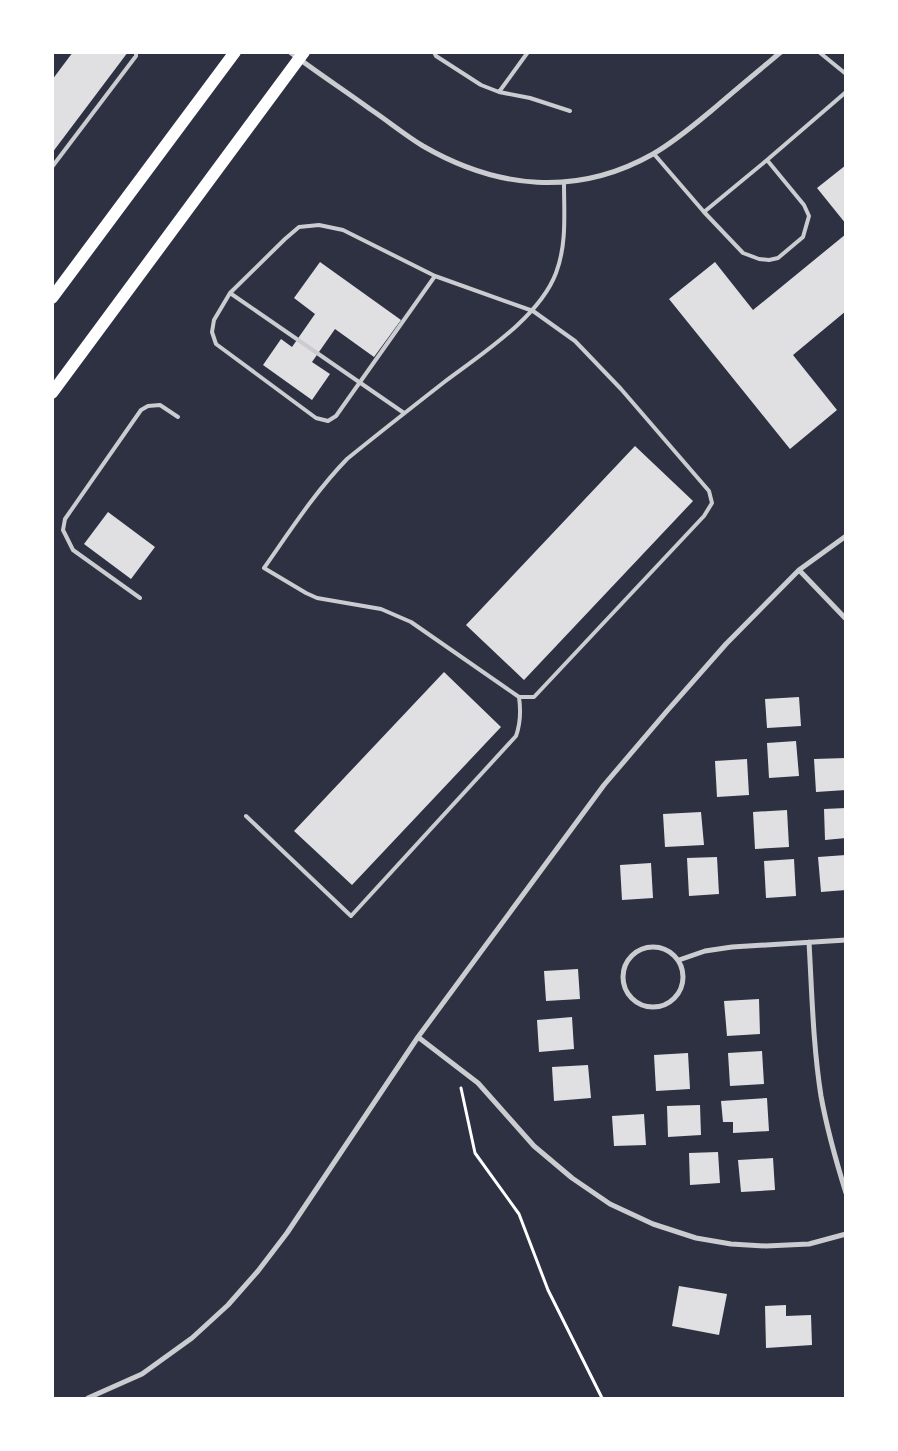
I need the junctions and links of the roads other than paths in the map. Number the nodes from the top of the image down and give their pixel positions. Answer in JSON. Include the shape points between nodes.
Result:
{"nodes":[{"id":1,"x":136,"y":52,"type":"edge"},
{"id":2,"x":235,"y":52,"type":"edge"},
{"id":3,"x":434,"y":52,"type":"edge"},
{"id":4,"x":528,"y":52,"type":"edge"},
{"id":5,"x":780,"y":52,"type":"edge"},
{"id":6,"x":819,"y":52,"type":"edge"},
{"id":7,"x":297,"y":55,"type":"edge"},
{"id":8,"x":846,"y":74,"type":"edge"},
{"id":9,"x":499,"y":92,"type":"junction"},
{"id":10,"x":846,"y":92,"type":"edge"},
{"id":11,"x":570,"y":111,"type":"dead end"},
{"id":12,"x":654,"y":154,"type":"junction"},
{"id":13,"x":767,"y":160,"type":"junction"},
{"id":14,"x":52,"y":167,"type":"edge"},
{"id":15,"x":564,"y":183,"type":"junction"},
{"id":16,"x":704,"y":212,"type":"junction"},
{"id":17,"x":436,"y":276,"type":"junction"},
{"id":18,"x":230,"y":293,"type":"junction"},
{"id":19,"x":52,"y":298,"type":"edge"},
{"id":20,"x":533,"y":311,"type":"junction"},
{"id":21,"x":359,"y":383,"type":"junction"},
{"id":22,"x":52,"y":393,"type":"edge"},
{"id":23,"x":404,"y":413,"type":"junction"},
{"id":24,"x":178,"y":417,"type":"dead end"},
{"id":25,"x":846,"y":536,"type":"edge"},
{"id":26,"x":799,"y":570,"type":"junction"},
{"id":27,"x":140,"y":598,"type":"dead end"},
{"id":28,"x":846,"y":619,"type":"edge"},
{"id":29,"x":519,"y":697,"type":"junction"},
{"id":30,"x":246,"y":816,"type":"dead end"},
{"id":31,"x":846,"y":940,"type":"edge"},
{"id":32,"x":810,"y":942,"type":"junction"},
{"id":33,"x":679,"y":960,"type":"junction"},
{"id":34,"x":418,"y":1037,"type":"junction"},
{"id":35,"x":846,"y":1193,"type":"edge"},
{"id":36,"x":846,"y":1234,"type":"edge"},
{"id":37,"x":88,"y":1398,"type":"edge"}],
"edges":[{"from":1,"to":14,"type":"lane"},
{"from":2,"to":19,"type":"main road"},
{"from":3,"to":9,"type":"lane","via":[[481,85]]},
{"from":4,"to":9,"type":"lane"},
{"from":5,"to":12,"type":"street","via":[[684,133]]},
{"from":6,"to":8,"type":"lane"},
{"from":7,"to":15,"type":"street","via":[[423,145],[457,163],[506,178]]},
{"from":7,"to":22,"type":"main road"},
{"from":9,"to":11,"type":"lane"},
{"from":10,"to":13,"type":"lane"},
{"from":12,"to":15,"type":"street","via":[[609,173]]},
{"from":12,"to":16,"type":"lane"},
{"from":13,"to":16,"type":"lane"},
{"from":13,"to":16,"type":"lane","via":[[804,205],[809,216],[804,236],[778,258],[769,260],[744,252]]},
{"from":15,"to":20,"type":"lane","via":[[562,254],[547,292]]},
{"from":17,"to":18,"type":"lane","via":[[343,230],[319,225],[299,227]]},
{"from":17,"to":20,"type":"lane"},
{"from":17,"to":21,"type":"lane"},
{"from":18,"to":21,"type":"lane"},
{"from":18,"to":21,"type":"lane","via":[[214,320],[212,332],[216,344],[316,418],[328,421],[336,416]]},
{"from":20,"to":23,"type":"lane"},
{"from":20,"to":29,"type":"lane","via":[[575,341],[621,389],[709,491],[712,503],[704,516],[534,697]]},
{"from":21,"to":23,"type":"lane"},
{"from":23,"to":29,"type":"lane","via":[[334,473],[264,568],[318,598],[381,609],[411,622]]},
{"from":24,"to":27,"type":"lane","via":[[160,405],[141,410],[65,519],[63,530],[73,550]]},
{"from":25,"to":26,"type":"street"},
{"from":26,"to":28,"type":"street"},
{"from":26,"to":34,"type":"street","via":[[726,644],[604,785]]},
{"from":29,"to":30,"type":"lane","via":[[521,712],[516,736],[352,916]]},
{"from":31,"to":32,"type":"street"},
{"from":32,"to":33,"type":"street","via":[[732,947],[705,951]]},
{"from":32,"to":35,"type":"street","via":[[813,1035],[821,1096]]},
{"from":33,"to":33,"type":"street","via":[[660,947],[638,951],[624,968],[623,982],[630,996],[648,1007],[666,1005],[682,987],[684,976]]},
{"from":34,"to":36,"type":"street","via":[[478,1083],[534,1146],[572,1178],[610,1204],[653,1224],[696,1238],[766,1246],[809,1244]]},
{"from":34,"to":37,"type":"street","via":[[287,1233],[228,1305],[192,1338],[148,1369]]}]}
